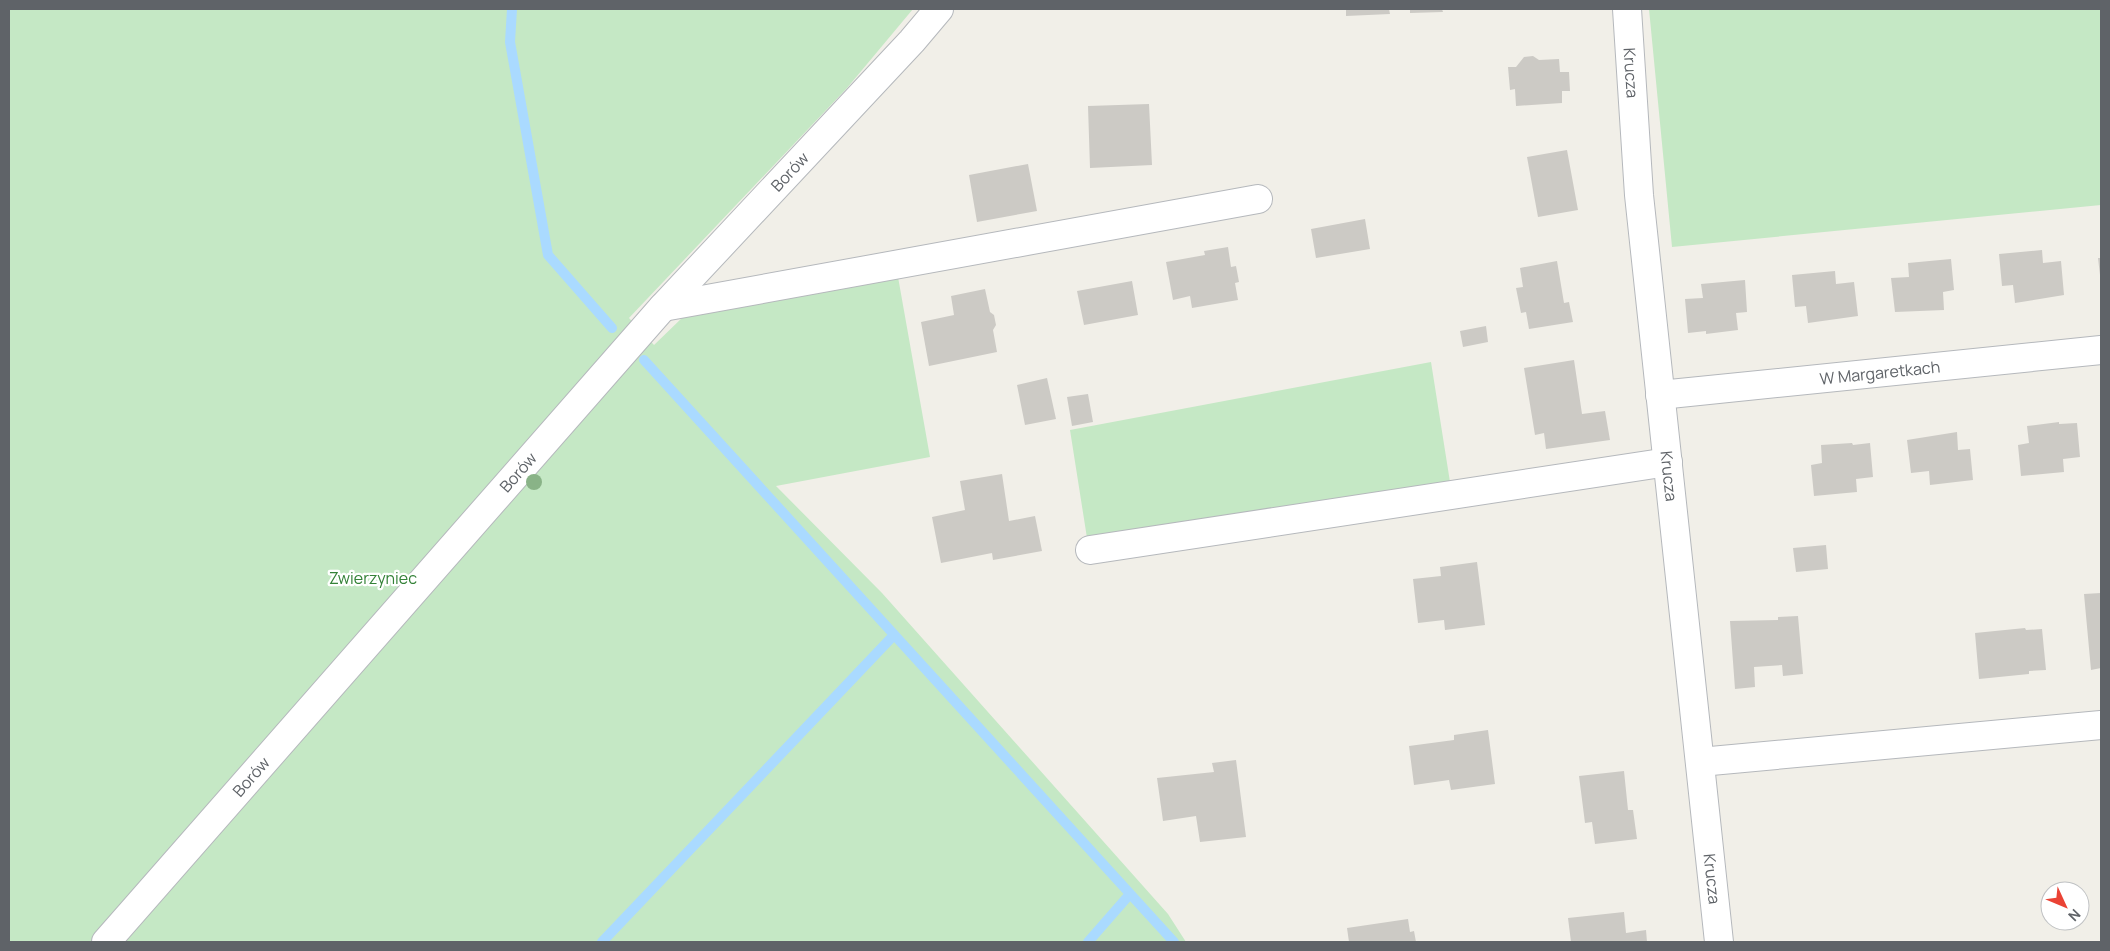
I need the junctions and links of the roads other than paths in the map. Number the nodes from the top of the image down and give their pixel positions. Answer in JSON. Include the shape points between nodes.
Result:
{"nodes":[{"id":1,"x":938,"y":9,"type":"edge"},
{"id":2,"x":1628,"y":9,"type":"edge"},
{"id":3,"x":1258,"y":198,"type":"dead end"},
{"id":4,"x":663,"y":307,"type":"junction"},
{"id":5,"x":2101,"y":350,"type":"edge"},
{"id":6,"x":1660,"y":395,"type":"junction"},
{"id":7,"x":1668,"y":462,"type":"junction"},
{"id":8,"x":1090,"y":550,"type":"dead end"},
{"id":9,"x":2101,"y":725,"type":"edge"},
{"id":10,"x":1700,"y":762,"type":"junction"},
{"id":11,"x":106,"y":942,"type":"edge"},
{"id":12,"x":1719,"y":942,"type":"edge"}],
"edges":[{"from":1,"to":4,"type":"street","name":"Borów","via":[[912,41]]},
{"from":2,"to":6,"type":"street","name":"Krucza","via":[[1639,195]]},
{"from":3,"to":4,"type":"street"},
{"from":4,"to":11,"type":"street","name":"Borów"},
{"from":5,"to":6,"type":"street","name":"W Margaretkach"},
{"from":6,"to":7,"type":"street","name":"Krucza"},
{"from":7,"to":8,"type":"street"},
{"from":7,"to":10,"type":"street","name":"Krucza"},
{"from":9,"to":10,"type":"street"},
{"from":10,"to":12,"type":"street","name":"Krucza"}]}
